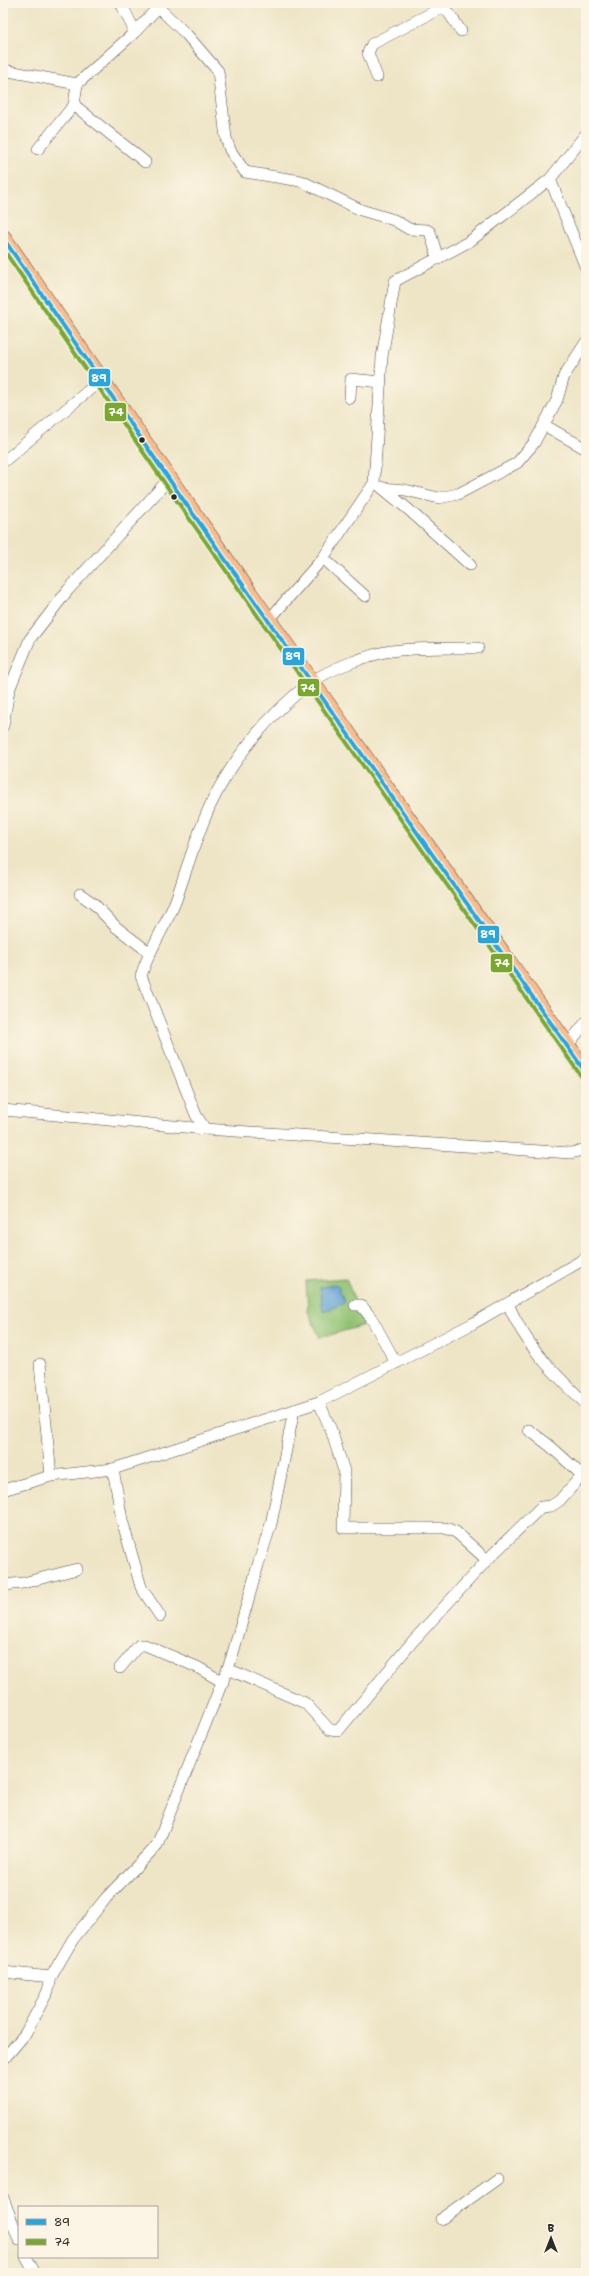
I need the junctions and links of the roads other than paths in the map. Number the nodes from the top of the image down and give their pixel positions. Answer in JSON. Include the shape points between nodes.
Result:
{"nodes":[{"id":1,"x":121,"y":3,"type":"edge"},
{"id":2,"x":160,"y":5,"type":"edge"},
{"id":3,"x":443,"y":5,"type":"edge"},
{"id":4,"x":461,"y":31,"type":"dead end"},
{"id":5,"x":135,"y":32,"type":"junction"},
{"id":6,"x":3,"y":70,"type":"edge"},
{"id":7,"x":377,"y":77,"type":"dead end"},
{"id":8,"x":77,"y":84,"type":"junction"},
{"id":9,"x":74,"y":105,"type":"junction"},
{"id":10,"x":586,"y":134,"type":"edge"},
{"id":11,"x":38,"y":149,"type":"dead end"},
{"id":12,"x":144,"y":162,"type":"dead end"},
{"id":13,"x":550,"y":179,"type":"junction"},
{"id":14,"x":3,"y":238,"type":"edge"},
{"id":15,"x":438,"y":259,"type":"junction"},
{"id":16,"x":586,"y":268,"type":"edge"},
{"id":17,"x":586,"y":342,"type":"edge"},
{"id":18,"x":101,"y":380,"type":"junction"},
{"id":19,"x":381,"y":382,"type":"junction"},
{"id":20,"x":350,"y":398,"type":"dead end"},
{"id":21,"x":544,"y":425,"type":"junction"},
{"id":22,"x":586,"y":449,"type":"edge"},
{"id":23,"x":3,"y":462,"type":"edge"},
{"id":24,"x":169,"y":479,"type":"junction"},
{"id":25,"x":378,"y":486,"type":"junction"},
{"id":26,"x":323,"y":558,"type":"junction"},
{"id":27,"x":470,"y":565,"type":"dead end"},
{"id":28,"x":365,"y":596,"type":"dead end"},
{"id":29,"x":268,"y":621,"type":"junction"},
{"id":30,"x":478,"y":648,"type":"dead end"},
{"id":31,"x":311,"y":682,"type":"junction"},
{"id":32,"x":3,"y":726,"type":"edge"},
{"id":33,"x":80,"y":894,"type":"dead end"},
{"id":34,"x":150,"y":953,"type":"junction"},
{"id":35,"x":586,"y":1022,"type":"edge"},
{"id":36,"x":567,"y":1046,"type":"junction"},
{"id":37,"x":586,"y":1073,"type":"edge"},
{"id":38,"x":3,"y":1110,"type":"edge"},
{"id":39,"x":205,"y":1129,"type":"junction"},
{"id":40,"x":586,"y":1149,"type":"edge"},
{"id":41,"x":586,"y":1258,"type":"edge"},
{"id":42,"x":508,"y":1304,"type":"junction"},
{"id":43,"x":355,"y":1305,"type":"dead end"},
{"id":44,"x":396,"y":1363,"type":"junction"},
{"id":45,"x":40,"y":1364,"type":"dead end"},
{"id":46,"x":319,"y":1402,"type":"junction"},
{"id":47,"x":586,"y":1404,"type":"edge"},
{"id":48,"x":294,"y":1410,"type":"junction"},
{"id":49,"x":529,"y":1430,"type":"dead end"},
{"id":50,"x":113,"y":1469,"type":"junction"},
{"id":51,"x":584,"y":1473,"type":"edge"},
{"id":52,"x":51,"y":1476,"type":"junction"},
{"id":53,"x":3,"y":1490,"type":"edge"},
{"id":54,"x":487,"y":1560,"type":"junction"},
{"id":55,"x":78,"y":1569,"type":"dead end"},
{"id":56,"x":3,"y":1585,"type":"edge"},
{"id":57,"x":160,"y":1616,"type":"dead end"},
{"id":58,"x":120,"y":1668,"type":"dead end"},
{"id":59,"x":228,"y":1669,"type":"junction"},
{"id":60,"x":224,"y":1682,"type":"junction"},
{"id":61,"x":3,"y":1972,"type":"edge"},
{"id":62,"x":50,"y":1977,"type":"junction"},
{"id":63,"x":3,"y":2060,"type":"edge"},
{"id":64,"x":497,"y":2179,"type":"dead end"},
{"id":65,"x":3,"y":2198,"type":"edge"},
{"id":66,"x":442,"y":2219,"type":"dead end"},
{"id":67,"x":18,"y":2237,"type":"edge"},
{"id":68,"x":27,"y":2258,"type":"edge"},
{"id":69,"x":35,"y":2273,"type":"edge"}],
"edges":[{"from":1,"to":5,"type":"street"},
{"from":2,"to":5,"type":"street"},
{"from":2,"to":15,"type":"street","via":[[218,71],[226,138],[230,150],[245,172],[301,181],[361,210],[394,220],[409,229],[427,230],[430,232]]},
{"from":3,"to":4,"type":"street"},
{"from":3,"to":7,"type":"street","via":[[372,44],[368,52]]},
{"from":5,"to":8,"type":"street"},
{"from":6,"to":8,"type":"street"},
{"from":8,"to":9,"type":"street"},
{"from":9,"to":11,"type":"street"},
{"from":9,"to":12,"type":"street"},
{"from":10,"to":13,"type":"street"},
{"from":13,"to":15,"type":"street","via":[[470,241]]},
{"from":13,"to":16,"type":"street"},
{"from":14,"to":18,"type":"highway"},
{"from":15,"to":19,"type":"street","via":[[395,281],[382,357]]},
{"from":17,"to":21,"type":"street","via":[[564,376],[557,400]]},
{"from":18,"to":23,"type":"street"},
{"from":18,"to":24,"type":"highway"},
{"from":19,"to":20,"type":"street","via":[[352,377]]},
{"from":19,"to":25,"type":"street"},
{"from":21,"to":22,"type":"street"},
{"from":21,"to":25,"type":"street","via":[[528,452],[517,463],[458,494],[439,498]]},
{"from":24,"to":29,"type":"highway"},
{"from":24,"to":32,"type":"street","via":[[68,590],[30,639],[9,690]]},
{"from":25,"to":26,"type":"street"},
{"from":25,"to":27,"type":"street","via":[[410,510]]},
{"from":26,"to":28,"type":"street"},
{"from":26,"to":29,"type":"street"},
{"from":29,"to":31,"type":"highway"},
{"from":30,"to":31,"type":"street","via":[[391,651],[354,662]]},
{"from":31,"to":34,"type":"street","via":[[256,736],[233,766],[211,805],[191,851],[170,917]]},
{"from":31,"to":36,"type":"highway"},
{"from":33,"to":34,"type":"street","via":[[94,904],[116,927]]},
{"from":34,"to":39,"type":"street","via":[[141,976],[196,1115]]},
{"from":35,"to":36,"type":"street"},
{"from":36,"to":37,"type":"highway"},
{"from":38,"to":39,"type":"street"},
{"from":39,"to":40,"type":"street","via":[[571,1153]]},
{"from":41,"to":42,"type":"street"},
{"from":42,"to":44,"type":"street"},
{"from":42,"to":47,"type":"street","via":[[535,1353]]},
{"from":43,"to":44,"type":"street","via":[[361,1305],[372,1319]]},
{"from":44,"to":46,"type":"street"},
{"from":45,"to":52,"type":"street"},
{"from":46,"to":48,"type":"street"},
{"from":46,"to":54,"type":"street","via":[[344,1471],[343,1528],[445,1528],[456,1532]]},
{"from":48,"to":50,"type":"street"},
{"from":48,"to":59,"type":"street","via":[[271,1524]]},
{"from":49,"to":51,"type":"street"},
{"from":50,"to":52,"type":"street"},
{"from":50,"to":57,"type":"street","via":[[122,1520],[141,1587]]},
{"from":51,"to":54,"type":"street","via":[[559,1501],[551,1506],[541,1507]]},
{"from":52,"to":53,"type":"street"},
{"from":54,"to":59,"type":"street","via":[[413,1640],[338,1731],[330,1730],[305,1703]]},
{"from":55,"to":56,"type":"street","via":[[23,1583]]},
{"from":58,"to":60,"type":"street","via":[[139,1646],[145,1645],[197,1667]]},
{"from":59,"to":60,"type":"street"},
{"from":60,"to":62,"type":"street","via":[[157,1845],[106,1898],[73,1939]]},
{"from":61,"to":62,"type":"street"},
{"from":62,"to":63,"type":"street","via":[[48,1991],[25,2034]]},
{"from":64,"to":66,"type":"street"},
{"from":65,"to":67,"type":"street"},
{"from":68,"to":69,"type":"street"}]}
